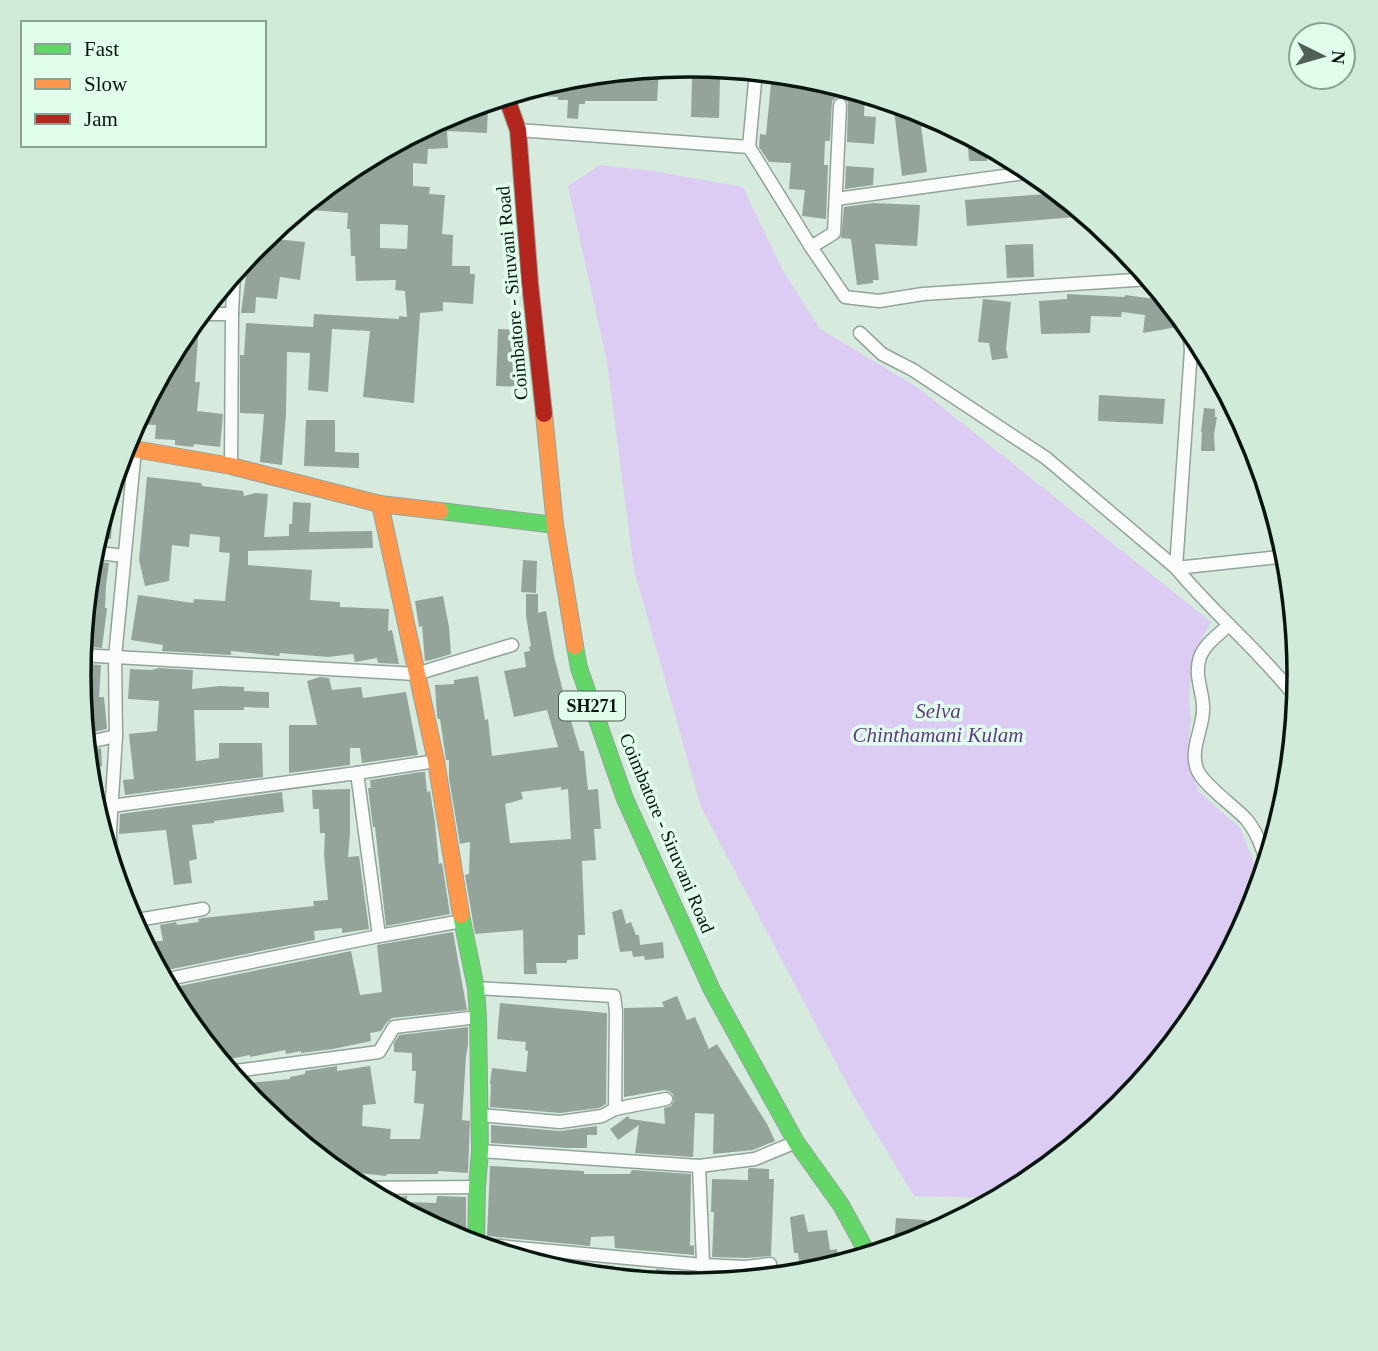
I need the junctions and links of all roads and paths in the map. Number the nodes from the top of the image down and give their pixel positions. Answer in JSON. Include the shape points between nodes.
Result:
{"nodes":[{"id":1,"x":755,"y":81,"type":"edge"},
{"id":2,"x":509,"y":105,"type":"edge"},
{"id":3,"x":839,"y":105,"type":"dead end"},
{"id":4,"x":518,"y":130,"type":"junction"},
{"id":5,"x":749,"y":147,"type":"junction"},
{"id":6,"x":1013,"y":172,"type":"edge"},
{"id":7,"x":836,"y":199,"type":"junction"},
{"id":8,"x":811,"y":247,"type":"junction"},
{"id":9,"x":1138,"y":280,"type":"edge"},
{"id":10,"x":233,"y":288,"type":"edge"},
{"id":11,"x":212,"y":314,"type":"edge"},
{"id":12,"x":232,"y":314,"type":"junction"},
{"id":13,"x":860,"y":333,"type":"dead end"},
{"id":14,"x":1191,"y":350,"type":"edge"},
{"id":15,"x":135,"y":449,"type":"edge"},
{"id":16,"x":231,"y":466,"type":"junction"},
{"id":17,"x":128,"y":467,"type":"edge"},
{"id":18,"x":380,"y":503,"type":"junction"},
{"id":19,"x":555,"y":525,"type":"junction"},
{"id":20,"x":103,"y":553,"type":"edge"},
{"id":21,"x":124,"y":556,"type":"junction"},
{"id":22,"x":1276,"y":557,"type":"edge"},
{"id":23,"x":1175,"y":568,"type":"junction"},
{"id":24,"x":1229,"y":625,"type":"junction"},
{"id":25,"x":512,"y":646,"type":"dead end"},
{"id":26,"x":92,"y":656,"type":"edge"},
{"id":27,"x":115,"y":657,"type":"junction"},
{"id":28,"x":416,"y":674,"type":"junction"},
{"id":29,"x":1287,"y":686,"type":"edge"},
{"id":30,"x":116,"y":736,"type":"junction"},
{"id":31,"x":95,"y":741,"type":"edge"},
{"id":32,"x":436,"y":761,"type":"junction"},
{"id":33,"x":357,"y":773,"type":"junction"},
{"id":34,"x":111,"y":806,"type":"junction"},
{"id":35,"x":108,"y":819,"type":"edge"},
{"id":36,"x":1262,"y":848,"type":"edge"},
{"id":37,"x":203,"y":909,"type":"dead end"},
{"id":38,"x":142,"y":919,"type":"edge"},
{"id":39,"x":462,"y":921,"type":"junction"},
{"id":40,"x":379,"y":936,"type":"junction"},
{"id":41,"x":173,"y":978,"type":"edge"},
{"id":42,"x":476,"y":988,"type":"junction"},
{"id":43,"x":478,"y":1017,"type":"junction"},
{"id":44,"x":239,"y":1070,"type":"edge"},
{"id":45,"x":666,"y":1098,"type":"dead end"},
{"id":46,"x":615,"y":1109,"type":"junction"},
{"id":47,"x":480,"y":1115,"type":"junction"},
{"id":48,"x":796,"y":1142,"type":"junction"},
{"id":49,"x":480,"y":1151,"type":"junction"},
{"id":50,"x":699,"y":1166,"type":"junction"},
{"id":51,"x":477,"y":1187,"type":"junction"},
{"id":52,"x":380,"y":1188,"type":"edge"},
{"id":53,"x":476,"y":1234,"type":"edge"},
{"id":54,"x":864,"y":1247,"type":"edge"},
{"id":55,"x":517,"y":1249,"type":"edge"},
{"id":56,"x":770,"y":1264,"type":"dead end"},
{"id":57,"x":704,"y":1265,"type":"junction"},
{"id":58,"x":704,"y":1274,"type":"edge"}],
"edges":[{"from":1,"to":5,"type":"street"},
{"from":2,"to":4,"type":"main road","name":"Coimbatore - Siruvani Road","number":"SH271"},
{"from":3,"to":7,"type":"street"},
{"from":4,"to":5,"type":"street"},
{"from":4,"to":19,"type":"main road","name":"Coimbatore - Siruvani Road","number":"SH271"},
{"from":5,"to":8,"type":"street"},
{"from":6,"to":7,"type":"street"},
{"from":7,"to":8,"type":"street","via":[[834,233]]},
{"from":8,"to":9,"type":"street","via":[[845,297],[879,302],[923,294]]},
{"from":10,"to":12,"type":"street"},
{"from":11,"to":12,"type":"street"},
{"from":12,"to":16,"type":"street"},
{"from":13,"to":23,"type":"street","via":[[882,354],[1046,458]]},
{"from":14,"to":23,"type":"street"},
{"from":15,"to":16,"type":"main road"},
{"from":16,"to":18,"type":"main road"},
{"from":17,"to":21,"type":"street"},
{"from":18,"to":19,"type":"main road"},
{"from":18,"to":28,"type":"main road"},
{"from":19,"to":48,"type":"main road","name":"Coimbatore - Siruvani Road","number":"SH271","via":[[579,668],[625,799],[712,990]]},
{"from":20,"to":21,"type":"street"},
{"from":21,"to":27,"type":"street"},
{"from":22,"to":23,"type":"street"},
{"from":23,"to":24,"type":"street"},
{"from":24,"to":29,"type":"street"},
{"from":24,"to":36,"type":"street","via":[[1201,655],[1197,671],[1204,707],[1195,753],[1197,771],[1246,819]]},
{"from":25,"to":28,"type":"street"},
{"from":26,"to":27,"type":"street"},
{"from":27,"to":28,"type":"street"},
{"from":27,"to":30,"type":"street"},
{"from":28,"to":32,"type":"main road"},
{"from":30,"to":31,"type":"street"},
{"from":30,"to":34,"type":"street"},
{"from":32,"to":33,"type":"street"},
{"from":32,"to":39,"type":"main road"},
{"from":33,"to":34,"type":"street"},
{"from":33,"to":40,"type":"street"},
{"from":34,"to":35,"type":"street"},
{"from":37,"to":38,"type":"street"},
{"from":39,"to":40,"type":"street"},
{"from":39,"to":42,"type":"main road"},
{"from":40,"to":41,"type":"street"},
{"from":42,"to":43,"type":"main road"},
{"from":42,"to":46,"type":"street","via":[[614,996]]},
{"from":43,"to":44,"type":"street","via":[[394,1027],[379,1052]]},
{"from":43,"to":47,"type":"main road"},
{"from":45,"to":46,"type":"street"},
{"from":46,"to":47,"type":"street","via":[[602,1116],[560,1122]]},
{"from":47,"to":49,"type":"main road"},
{"from":48,"to":50,"type":"street","via":[[755,1159]]},
{"from":48,"to":54,"type":"main road","name":"Coimbatore - Siruvani Road","number":"SH271","via":[[841,1205]]},
{"from":49,"to":50,"type":"street"},
{"from":49,"to":51,"type":"main road"},
{"from":50,"to":57,"type":"street"},
{"from":51,"to":52,"type":"street"},
{"from":51,"to":53,"type":"main road"},
{"from":55,"to":57,"type":"street"},
{"from":56,"to":57,"type":"street"},
{"from":57,"to":58,"type":"street"}]}
